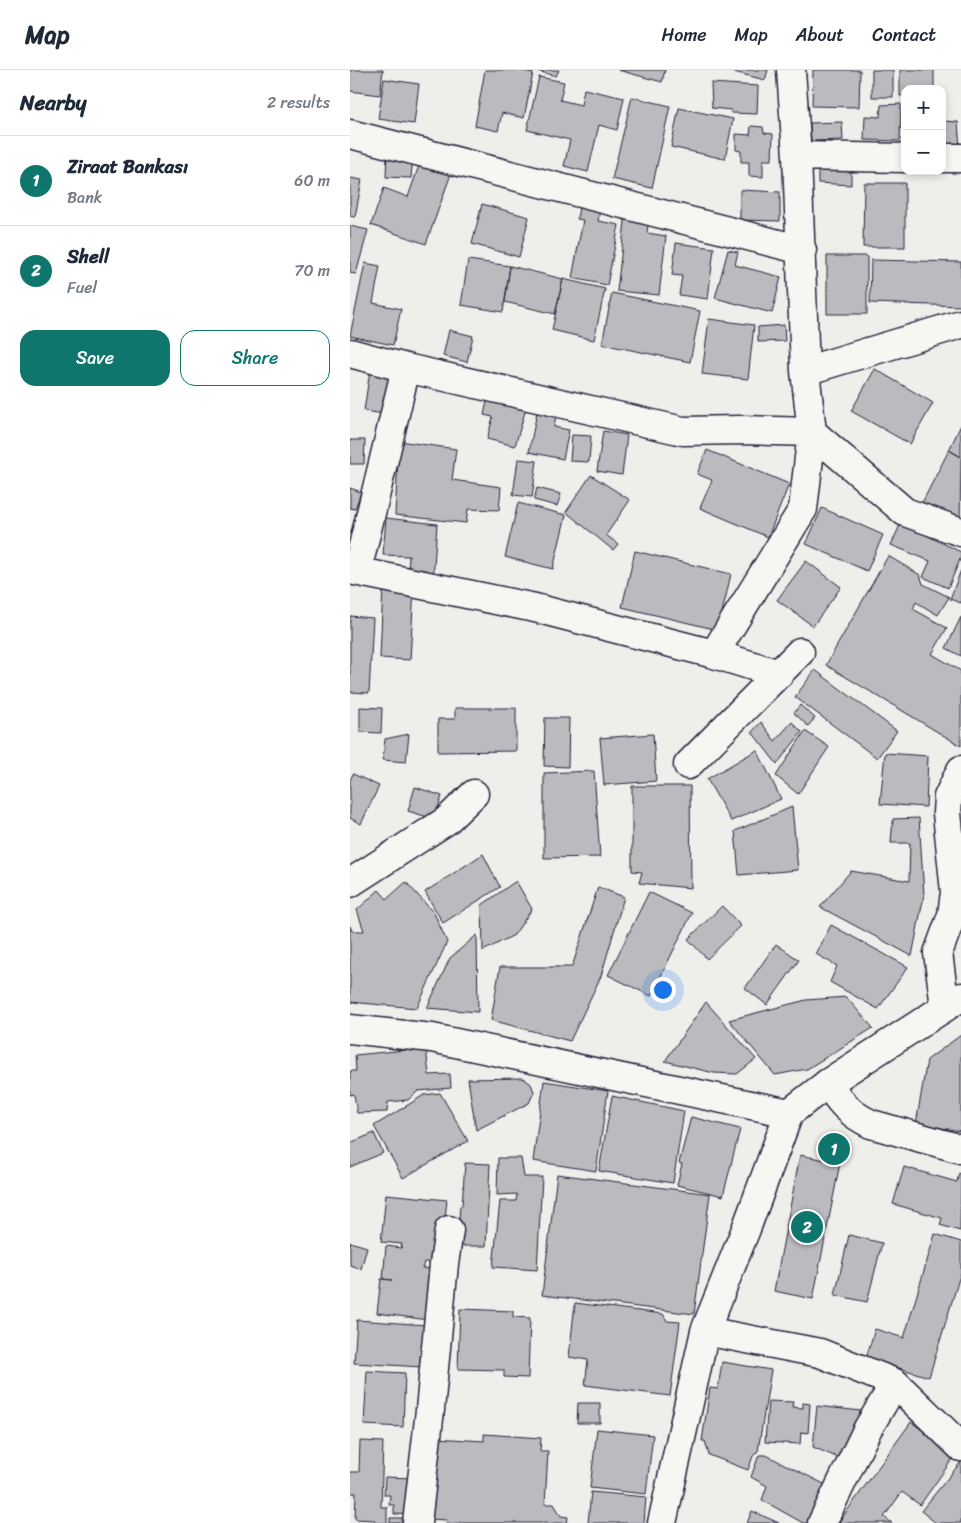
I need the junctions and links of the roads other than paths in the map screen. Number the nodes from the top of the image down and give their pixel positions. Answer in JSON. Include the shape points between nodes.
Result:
{"nodes":[{"id":1,"x":791,"y":70,"type":"edge"},
{"id":2,"x":350,"y":134,"type":"edge"},
{"id":3,"x":797,"y":156,"type":"junction"},
{"id":4,"x":901,"y":158,"type":"edge"},
{"id":5,"x":946,"y":158,"type":"edge"},
{"id":6,"x":961,"y":158,"type":"edge"},
{"id":7,"x":802,"y":250,"type":"junction"},
{"id":8,"x":961,"y":324,"type":"edge"},
{"id":9,"x":350,"y":353,"type":"edge"},
{"id":10,"x":406,"y":368,"type":"junction"},
{"id":11,"x":805,"y":371,"type":"junction"},
{"id":12,"x":812,"y":432,"type":"junction"},
{"id":13,"x":961,"y":532,"type":"edge"},
{"id":14,"x":353,"y":571,"type":"edge"},
{"id":15,"x":800,"y":652,"type":"dead end"},
{"id":16,"x":714,"y":654,"type":"junction"},
{"id":17,"x":779,"y":674,"type":"junction"},
{"id":18,"x":688,"y":765,"type":"dead end"},
{"id":19,"x":961,"y":770,"type":"edge"},
{"id":20,"x":474,"y":794,"type":"dead end"},
{"id":21,"x":350,"y":883,"type":"edge"},
{"id":22,"x":953,"y":1002,"type":"edge"},
{"id":23,"x":350,"y":1029,"type":"edge"},
{"id":24,"x":828,"y":1083,"type":"junction"},
{"id":25,"x":789,"y":1113,"type":"junction"},
{"id":26,"x":961,"y":1149,"type":"edge"},
{"id":27,"x":450,"y":1230,"type":"dead end"},
{"id":28,"x":706,"y":1330,"type":"junction"},
{"id":29,"x":896,"y":1383,"type":"junction"},
{"id":30,"x":961,"y":1447,"type":"edge"},
{"id":31,"x":417,"y":1523,"type":"edge"},
{"id":32,"x":662,"y":1523,"type":"edge"},
{"id":33,"x":822,"y":1523,"type":"edge"}],
"edges":[{"from":1,"to":3,"type":"street"},
{"from":2,"to":7,"type":"street"},
{"from":3,"to":4,"type":"street"},
{"from":3,"to":7,"type":"street"},
{"from":5,"to":6,"type":"street"},
{"from":7,"to":11,"type":"street"},
{"from":8,"to":11,"type":"street"},
{"from":9,"to":10,"type":"street"},
{"from":10,"to":12,"type":"street","via":[[683,431]]},
{"from":10,"to":14,"type":"street"},
{"from":11,"to":12,"type":"street"},
{"from":12,"to":13,"type":"street","via":[[905,512]]},
{"from":12,"to":16,"type":"street","via":[[803,509]]},
{"from":14,"to":16,"type":"street","via":[[535,608]]},
{"from":15,"to":17,"type":"street"},
{"from":16,"to":17,"type":"street"},
{"from":17,"to":18,"type":"street"},
{"from":19,"to":22,"type":"street","via":[[948,797],[955,892],[952,915],[938,952]]},
{"from":20,"to":21,"type":"street","via":[[446,821]]},
{"from":22,"to":24,"type":"street"},
{"from":23,"to":25,"type":"street","via":[[432,1038]]},
{"from":24,"to":25,"type":"street"},
{"from":24,"to":26,"type":"street","via":[[847,1109],[871,1124]]},
{"from":25,"to":28,"type":"street"},
{"from":27,"to":31,"type":"street"},
{"from":28,"to":29,"type":"street","via":[[820,1353]]},
{"from":28,"to":32,"type":"street"},
{"from":29,"to":30,"type":"street"},
{"from":29,"to":33,"type":"street","via":[[867,1430]]}]}
